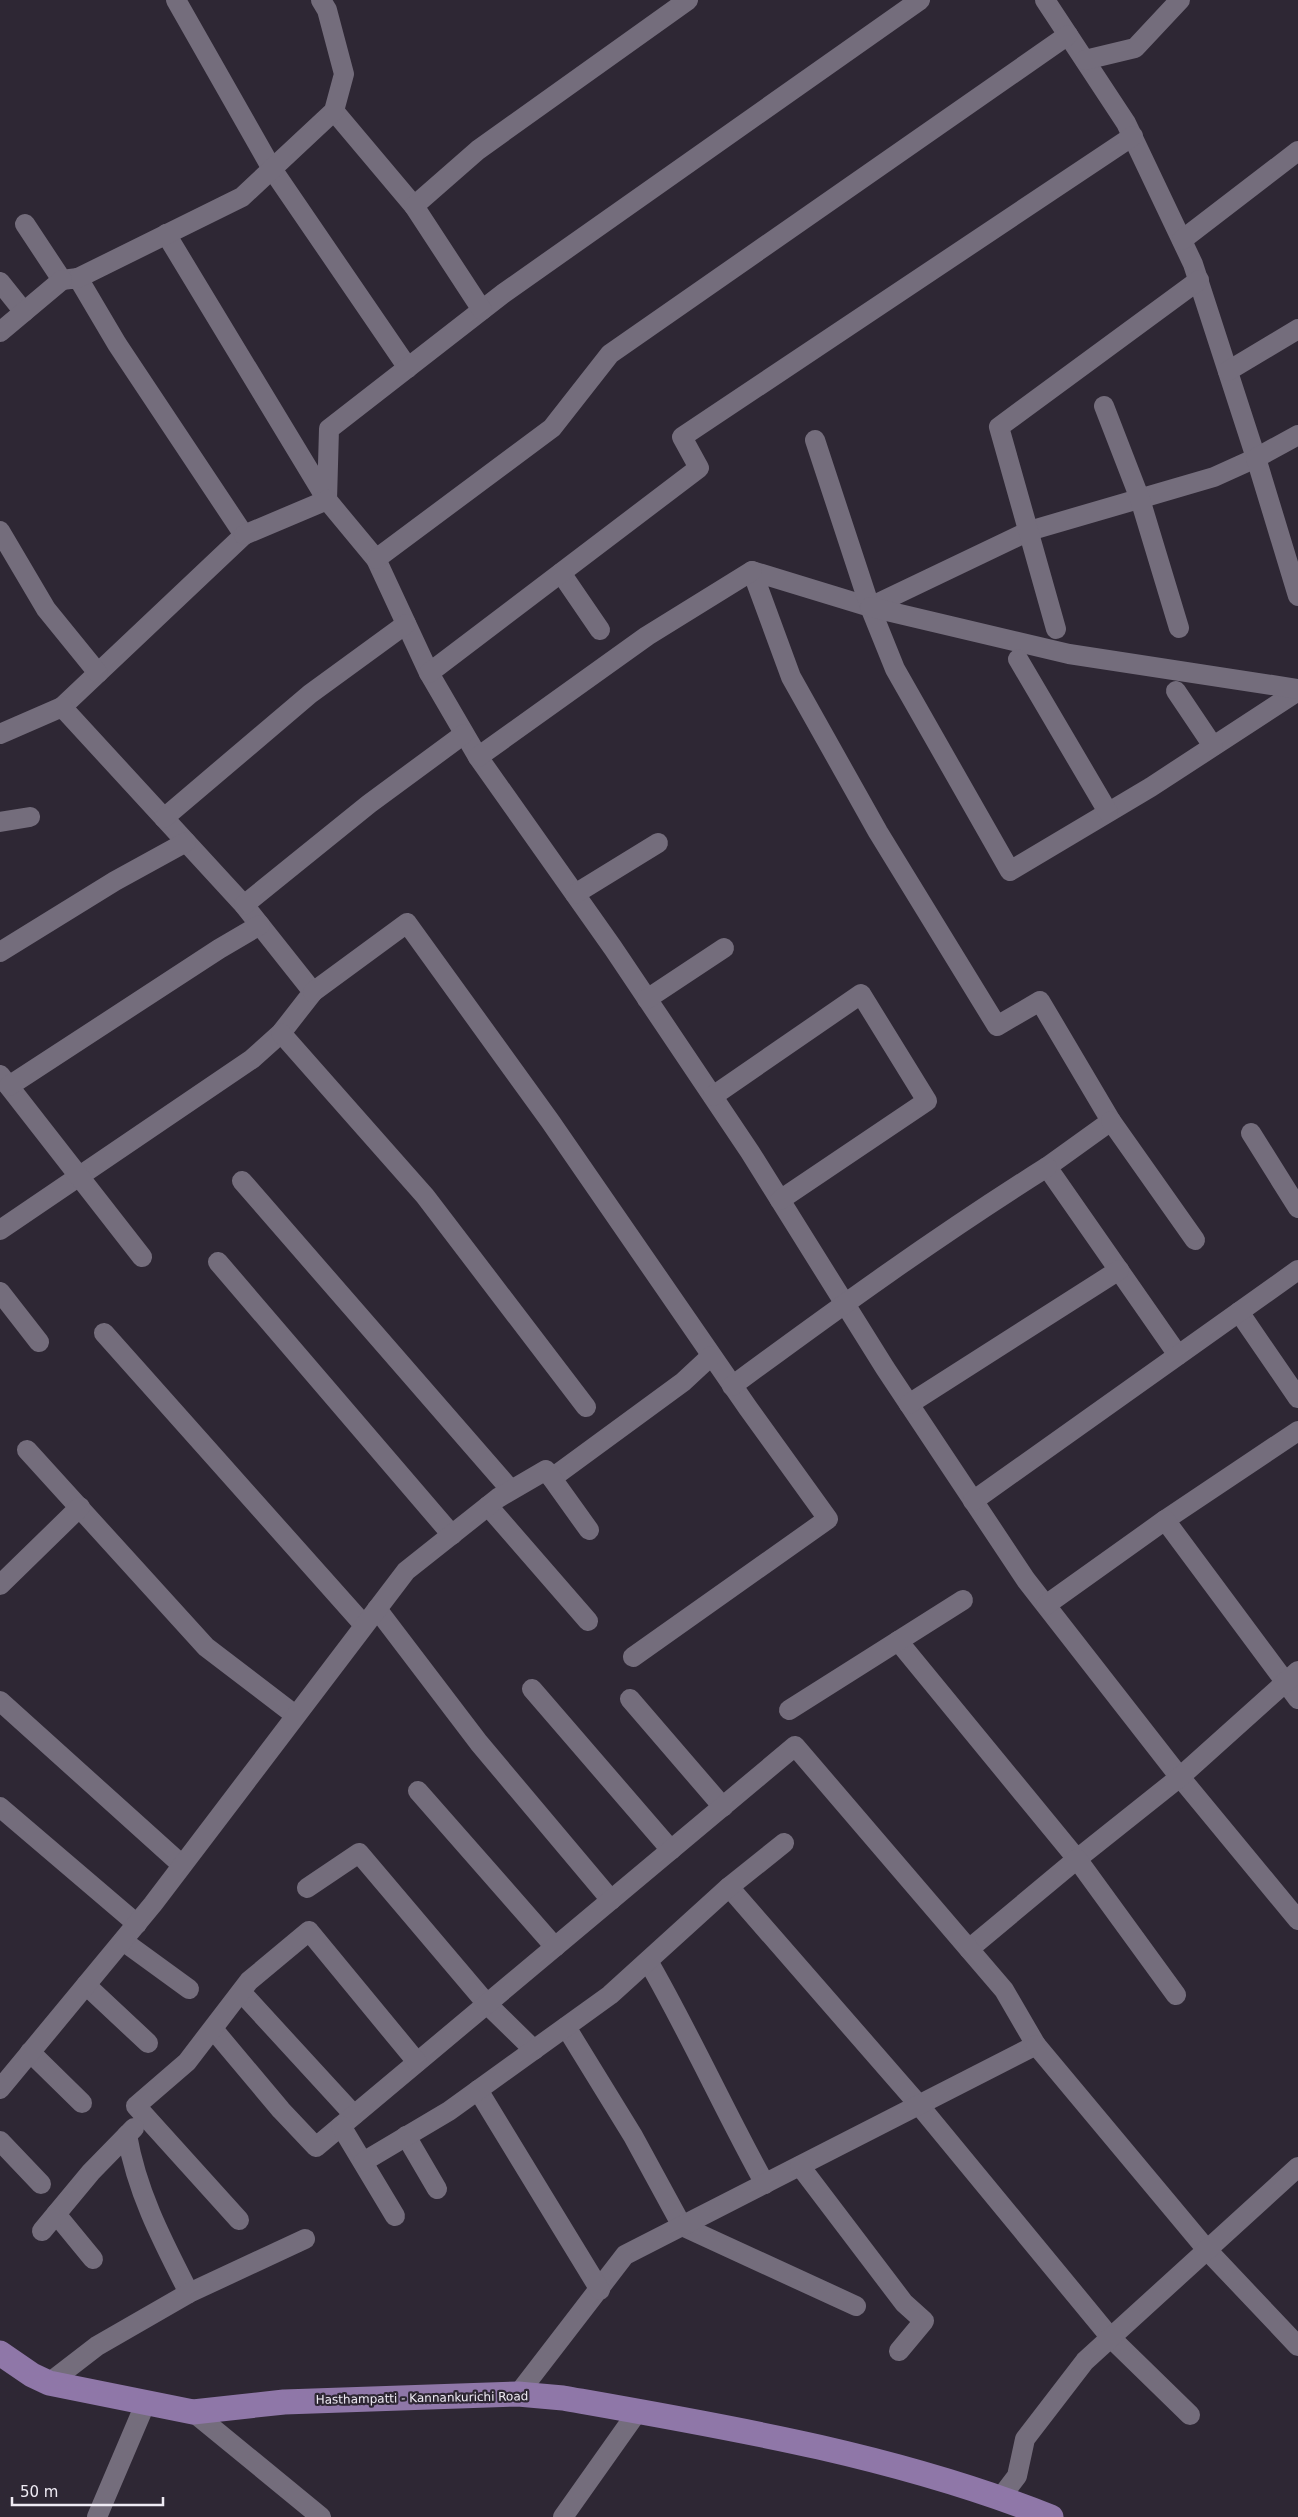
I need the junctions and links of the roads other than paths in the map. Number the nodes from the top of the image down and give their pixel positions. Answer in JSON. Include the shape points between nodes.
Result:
{"nodes":[{"id":1,"x":176,"y":0,"type":"edge"},
{"id":2,"x":321,"y":0,"type":"edge"},
{"id":3,"x":688,"y":0,"type":"edge"},
{"id":4,"x":920,"y":0,"type":"edge"},
{"id":5,"x":1045,"y":0,"type":"edge"},
{"id":6,"x":1180,"y":0,"type":"edge"},
{"id":7,"x":1068,"y":36,"type":"junction"},
{"id":8,"x":1085,"y":60,"type":"junction"},
{"id":9,"x":334,"y":111,"type":"junction"},
{"id":10,"x":1133,"y":136,"type":"junction"},
{"id":11,"x":1298,"y":151,"type":"edge"},
{"id":12,"x":272,"y":169,"type":"junction"},
{"id":13,"x":414,"y":206,"type":"junction"},
{"id":14,"x":24,"y":224,"type":"dead end"},
{"id":15,"x":166,"y":234,"type":"junction"},
{"id":16,"x":1182,"y":240,"type":"junction"},
{"id":17,"x":70,"y":279,"type":"junction"},
{"id":18,"x":1199,"y":280,"type":"junction"},
{"id":19,"x":0,"y":282,"type":"edge"},
{"id":20,"x":482,"y":310,"type":"junction"},
{"id":21,"x":24,"y":312,"type":"junction"},
{"id":22,"x":1298,"y":329,"type":"edge"},
{"id":23,"x":0,"y":332,"type":"edge"},
{"id":24,"x":408,"y":368,"type":"junction"},
{"id":25,"x":1228,"y":371,"type":"junction"},
{"id":26,"x":1104,"y":406,"type":"dead end"},
{"id":27,"x":1298,"y":435,"type":"edge"},
{"id":28,"x":815,"y":440,"type":"dead end"},
{"id":29,"x":1256,"y":458,"type":"junction"},
{"id":30,"x":1140,"y":499,"type":"junction"},
{"id":31,"x":327,"y":500,"type":"junction"},
{"id":32,"x":0,"y":531,"type":"edge"},
{"id":33,"x":1029,"y":531,"type":"junction"},
{"id":34,"x":244,"y":535,"type":"junction"},
{"id":35,"x":376,"y":559,"type":"junction"},
{"id":36,"x":752,"y":571,"type":"junction"},
{"id":37,"x":560,"y":573,"type":"junction"},
{"id":38,"x":1298,"y":596,"type":"edge"},
{"id":39,"x":870,"y":607,"type":"junction"},
{"id":40,"x":406,"y":624,"type":"junction"},
{"id":41,"x":1179,"y":628,"type":"dead end"},
{"id":42,"x":1056,"y":629,"type":"dead end"},
{"id":43,"x":600,"y":630,"type":"dead end"},
{"id":44,"x":1018,"y":659,"type":"dead end"},
{"id":45,"x":98,"y":673,"type":"junction"},
{"id":46,"x":429,"y":673,"type":"junction"},
{"id":47,"x":1298,"y":690,"type":"edge"},
{"id":48,"x":1176,"y":691,"type":"dead end"},
{"id":49,"x":62,"y":707,"type":"junction"},
{"id":50,"x":0,"y":734,"type":"edge"},
{"id":51,"x":464,"y":734,"type":"junction"},
{"id":52,"x":1213,"y":746,"type":"junction"},
{"id":53,"x":478,"y":757,"type":"junction"},
{"id":54,"x":1108,"y":812,"type":"junction"},
{"id":55,"x":30,"y":817,"type":"dead end"},
{"id":56,"x":164,"y":818,"type":"junction"},
{"id":57,"x":0,"y":822,"type":"edge"},
{"id":58,"x":186,"y":842,"type":"junction"},
{"id":59,"x":658,"y":843,"type":"dead end"},
{"id":60,"x":575,"y":894,"type":"junction"},
{"id":61,"x":244,"y":905,"type":"junction"},
{"id":62,"x":260,"y":925,"type":"junction"},
{"id":63,"x":724,"y":948,"type":"dead end"},
{"id":64,"x":0,"y":952,"type":"edge"},
{"id":65,"x":313,"y":992,"type":"junction"},
{"id":66,"x":648,"y":999,"type":"junction"},
{"id":67,"x":281,"y":1033,"type":"junction"},
{"id":68,"x":5,"y":1080,"type":"edge"},
{"id":69,"x":713,"y":1096,"type":"junction"},
{"id":70,"x":1111,"y":1121,"type":"junction"},
{"id":71,"x":1251,"y":1133,"type":"dead end"},
{"id":72,"x":1048,"y":1167,"type":"junction"},
{"id":73,"x":81,"y":1175,"type":"junction"},
{"id":74,"x":242,"y":1181,"type":"dead end"},
{"id":75,"x":780,"y":1200,"type":"junction"},
{"id":76,"x":1298,"y":1208,"type":"edge"},
{"id":77,"x":0,"y":1230,"type":"edge"},
{"id":78,"x":1195,"y":1240,"type":"dead end"},
{"id":79,"x":142,"y":1256,"type":"dead end"},
{"id":80,"x":218,"y":1262,"type":"dead end"},
{"id":81,"x":1119,"y":1270,"type":"junction"},
{"id":82,"x":1298,"y":1270,"type":"edge"},
{"id":83,"x":0,"y":1292,"type":"edge"},
{"id":84,"x":845,"y":1304,"type":"junction"},
{"id":85,"x":1239,"y":1312,"type":"junction"},
{"id":86,"x":104,"y":1333,"type":"dead end"},
{"id":87,"x":39,"y":1342,"type":"dead end"},
{"id":88,"x":1178,"y":1355,"type":"junction"},
{"id":89,"x":711,"y":1356,"type":"junction"},
{"id":90,"x":732,"y":1386,"type":"junction"},
{"id":91,"x":1298,"y":1398,"type":"edge"},
{"id":92,"x":909,"y":1404,"type":"junction"},
{"id":93,"x":586,"y":1407,"type":"dead end"},
{"id":94,"x":1298,"y":1431,"type":"edge"},
{"id":95,"x":27,"y":1450,"type":"dead end"},
{"id":96,"x":552,"y":1478,"type":"junction"},
{"id":97,"x":510,"y":1489,"type":"junction"},
{"id":98,"x":974,"y":1501,"type":"junction"},
{"id":99,"x":488,"y":1506,"type":"junction"},
{"id":100,"x":80,"y":1508,"type":"junction"},
{"id":101,"x":1165,"y":1520,"type":"junction"},
{"id":102,"x":589,"y":1530,"type":"dead end"},
{"id":103,"x":452,"y":1535,"type":"junction"},
{"id":104,"x":0,"y":1585,"type":"edge"},
{"id":105,"x":963,"y":1600,"type":"dead end"},
{"id":106,"x":1046,"y":1606,"type":"junction"},
{"id":107,"x":376,"y":1609,"type":"junction"},
{"id":108,"x":588,"y":1621,"type":"dead end"},
{"id":109,"x":364,"y":1626,"type":"junction"},
{"id":110,"x":898,"y":1641,"type":"junction"},
{"id":111,"x":634,"y":1657,"type":"dead end"},
{"id":112,"x":1291,"y":1677,"type":"edge"},
{"id":113,"x":532,"y":1689,"type":"dead end"},
{"id":114,"x":630,"y":1699,"type":"dead end"},
{"id":115,"x":1298,"y":1699,"type":"edge"},
{"id":116,"x":0,"y":1702,"type":"edge"},
{"id":117,"x":789,"y":1710,"type":"dead end"},
{"id":118,"x":295,"y":1715,"type":"junction"},
{"id":119,"x":1180,"y":1777,"type":"junction"},
{"id":120,"x":418,"y":1790,"type":"dead end"},
{"id":121,"x":0,"y":1807,"type":"edge"},
{"id":122,"x":723,"y":1807,"type":"junction"},
{"id":123,"x":784,"y":1843,"type":"dead end"},
{"id":124,"x":671,"y":1850,"type":"junction"},
{"id":125,"x":1077,"y":1859,"type":"junction"},
{"id":126,"x":182,"y":1866,"type":"junction"},
{"id":127,"x":729,"y":1887,"type":"junction"},
{"id":128,"x":307,"y":1888,"type":"dead end"},
{"id":129,"x":611,"y":1900,"type":"junction"},
{"id":130,"x":1298,"y":1920,"type":"edge"},
{"id":131,"x":137,"y":1924,"type":"junction"},
{"id":132,"x":123,"y":1941,"type":"junction"},
{"id":133,"x":556,"y":1947,"type":"junction"},
{"id":134,"x":969,"y":1949,"type":"junction"},
{"id":135,"x":648,"y":1961,"type":"junction"},
{"id":136,"x":86,"y":1985,"type":"junction"},
{"id":137,"x":189,"y":1989,"type":"dead end"},
{"id":138,"x":241,"y":1992,"type":"junction"},
{"id":139,"x":1176,"y":1995,"type":"dead end"},
{"id":140,"x":487,"y":2004,"type":"junction"},
{"id":141,"x":566,"y":2027,"type":"junction"},
{"id":142,"x":213,"y":2029,"type":"junction"},
{"id":143,"x":148,"y":2043,"type":"dead end"},
{"id":144,"x":1036,"y":2045,"type":"junction"},
{"id":145,"x":534,"y":2050,"type":"junction"},
{"id":146,"x":30,"y":2052,"type":"junction"},
{"id":147,"x":417,"y":2062,"type":"junction"},
{"id":148,"x":0,"y":2089,"type":"edge"},
{"id":149,"x":478,"y":2090,"type":"junction"},
{"id":150,"x":82,"y":2103,"type":"dead end"},
{"id":151,"x":919,"y":2105,"type":"junction"},
{"id":152,"x":146,"y":2117,"type":"junction"},
{"id":153,"x":348,"y":2120,"type":"junction"},
{"id":154,"x":127,"y":2135,"type":"junction"},
{"id":155,"x":406,"y":2136,"type":"junction"},
{"id":156,"x":0,"y":2141,"type":"edge"},
{"id":157,"x":362,"y":2162,"type":"junction"},
{"id":158,"x":800,"y":2166,"type":"junction"},
{"id":159,"x":1298,"y":2167,"type":"edge"},
{"id":160,"x":41,"y":2184,"type":"dead end"},
{"id":161,"x":765,"y":2184,"type":"junction"},
{"id":162,"x":437,"y":2189,"type":"dead end"},
{"id":163,"x":56,"y":2214,"type":"junction"},
{"id":164,"x":395,"y":2216,"type":"dead end"},
{"id":165,"x":239,"y":2220,"type":"dead end"},
{"id":166,"x":682,"y":2226,"type":"junction"},
{"id":167,"x":42,"y":2231,"type":"dead end"},
{"id":168,"x":306,"y":2239,"type":"dead end"},
{"id":169,"x":1208,"y":2251,"type":"junction"},
{"id":170,"x":92,"y":2260,"type":"dead end"},
{"id":171,"x":600,"y":2290,"type":"junction"},
{"id":172,"x":189,"y":2293,"type":"junction"},
{"id":173,"x":856,"y":2306,"type":"dead end"},
{"id":174,"x":1111,"y":2338,"type":"junction"},
{"id":175,"x":1298,"y":2346,"type":"edge"},
{"id":176,"x":899,"y":2351,"type":"dead end"},
{"id":177,"x":0,"y":2352,"type":"edge"},
{"id":178,"x":49,"y":2383,"type":"junction"},
{"id":179,"x":518,"y":2394,"type":"junction"},
{"id":180,"x":146,"y":2402,"type":"junction"},
{"id":181,"x":638,"y":2411,"type":"junction"},
{"id":182,"x":193,"y":2412,"type":"junction"},
{"id":183,"x":1190,"y":2415,"type":"dead end"},
{"id":184,"x":1001,"y":2497,"type":"junction"},
{"id":185,"x":97,"y":2517,"type":"edge"},
{"id":186,"x":322,"y":2517,"type":"edge"},
{"id":187,"x":563,"y":2517,"type":"edge"},
{"id":188,"x":1052,"y":2517,"type":"edge"}],
"edges":[{"from":1,"to":12,"type":"street"},
{"from":2,"to":9,"type":"street","via":[[327,10],[344,74]]},
{"from":3,"to":13,"type":"street","via":[[478,150]]},
{"from":4,"to":20,"type":"street"},
{"from":5,"to":7,"type":"street"},
{"from":6,"to":8,"type":"street","via":[[1135,48]]},
{"from":7,"to":8,"type":"street"},
{"from":7,"to":35,"type":"street","via":[[610,354],[552,428]]},
{"from":8,"to":10,"type":"street"},
{"from":9,"to":12,"type":"street"},
{"from":9,"to":13,"type":"street"},
{"from":10,"to":16,"type":"street"},
{"from":10,"to":37,"type":"street","via":[[682,438],[698,468]]},
{"from":11,"to":16,"type":"street"},
{"from":12,"to":15,"type":"street","via":[[242,197]]},
{"from":12,"to":24,"type":"street"},
{"from":13,"to":20,"type":"street"},
{"from":14,"to":17,"type":"street"},
{"from":15,"to":17,"type":"street"},
{"from":15,"to":31,"type":"street"},
{"from":16,"to":18,"type":"street"},
{"from":17,"to":21,"type":"street"},
{"from":17,"to":34,"type":"street"},
{"from":18,"to":25,"type":"street"},
{"from":18,"to":33,"type":"street","via":[[999,427]]},
{"from":19,"to":21,"type":"street"},
{"from":20,"to":24,"type":"street"},
{"from":21,"to":23,"type":"street"},
{"from":22,"to":25,"type":"street"},
{"from":24,"to":31,"type":"street","via":[[329,430]]},
{"from":25,"to":29,"type":"street"},
{"from":26,"to":30,"type":"street"},
{"from":27,"to":29,"type":"street"},
{"from":28,"to":39,"type":"street"},
{"from":29,"to":30,"type":"street","via":[[1214,477]]},
{"from":29,"to":38,"type":"street"},
{"from":30,"to":33,"type":"street"},
{"from":30,"to":41,"type":"street"},
{"from":31,"to":34,"type":"street"},
{"from":31,"to":35,"type":"street"},
{"from":32,"to":45,"type":"street","via":[[46,609]]},
{"from":33,"to":39,"type":"street"},
{"from":33,"to":42,"type":"street"},
{"from":34,"to":45,"type":"street"},
{"from":35,"to":40,"type":"street"},
{"from":36,"to":39,"type":"street"},
{"from":36,"to":53,"type":"street","via":[[647,636]]},
{"from":36,"to":70,"type":"street","via":[[791,677],[878,832],[997,1026],[1040,1001]]},
{"from":37,"to":43,"type":"street"},
{"from":37,"to":46,"type":"street"},
{"from":39,"to":47,"type":"street","via":[[1069,654]]},
{"from":39,"to":54,"type":"street","via":[[895,669],[1010,870]]},
{"from":40,"to":46,"type":"street"},
{"from":40,"to":56,"type":"street","via":[[310,694]]},
{"from":44,"to":54,"type":"street"},
{"from":45,"to":49,"type":"street"},
{"from":46,"to":51,"type":"street"},
{"from":47,"to":52,"type":"street"},
{"from":48,"to":52,"type":"street"},
{"from":49,"to":50,"type":"street"},
{"from":49,"to":56,"type":"street"},
{"from":51,"to":53,"type":"street"},
{"from":51,"to":61,"type":"street","via":[[369,804]]},
{"from":52,"to":54,"type":"street"},
{"from":53,"to":60,"type":"street"},
{"from":55,"to":57,"type":"street"},
{"from":56,"to":58,"type":"street"},
{"from":58,"to":61,"type":"street"},
{"from":58,"to":64,"type":"street"},
{"from":59,"to":60,"type":"street"},
{"from":60,"to":66,"type":"street"},
{"from":61,"to":62,"type":"street"},
{"from":62,"to":65,"type":"street"},
{"from":62,"to":68,"type":"street"},
{"from":63,"to":66,"type":"street"},
{"from":65,"to":67,"type":"street"},
{"from":65,"to":89,"type":"street","via":[[406,923],[550,1121]]},
{"from":66,"to":69,"type":"street"},
{"from":67,"to":73,"type":"street","via":[[252,1059]]},
{"from":67,"to":93,"type":"street","via":[[425,1196]]},
{"from":68,"to":73,"type":"street"},
{"from":69,"to":75,"type":"street"},
{"from":69,"to":75,"type":"street","via":[[861,994],[927,1101]]},
{"from":70,"to":72,"type":"street"},
{"from":70,"to":78,"type":"street"},
{"from":71,"to":76,"type":"street"},
{"from":72,"to":81,"type":"street"},
{"from":72,"to":84,"type":"street"},
{"from":73,"to":77,"type":"street"},
{"from":73,"to":79,"type":"street"},
{"from":74,"to":97,"type":"street"},
{"from":75,"to":84,"type":"street"},
{"from":80,"to":103,"type":"street"},
{"from":81,"to":88,"type":"street"},
{"from":81,"to":92,"type":"street"},
{"from":82,"to":85,"type":"street"},
{"from":83,"to":87,"type":"street"},
{"from":84,"to":90,"type":"street"},
{"from":84,"to":92,"type":"street"},
{"from":85,"to":88,"type":"street"},
{"from":85,"to":91,"type":"street"},
{"from":86,"to":109,"type":"street"},
{"from":88,"to":98,"type":"street"},
{"from":89,"to":90,"type":"street"},
{"from":89,"to":96,"type":"street","via":[[683,1382]]},
{"from":90,"to":111,"type":"street","via":[[828,1519]]},
{"from":92,"to":98,"type":"street"},
{"from":94,"to":101,"type":"street"},
{"from":95,"to":100,"type":"street"},
{"from":96,"to":97,"type":"street","via":[[546,1470]]},
{"from":96,"to":102,"type":"street"},
{"from":97,"to":99,"type":"street"},
{"from":98,"to":106,"type":"street"},
{"from":99,"to":103,"type":"street"},
{"from":99,"to":108,"type":"street"},
{"from":100,"to":104,"type":"street"},
{"from":100,"to":118,"type":"street","via":[[206,1647]]},
{"from":101,"to":106,"type":"street"},
{"from":101,"to":112,"type":"street"},
{"from":103,"to":107,"type":"street","via":[[406,1571]]},
{"from":105,"to":110,"type":"street"},
{"from":106,"to":119,"type":"street"},
{"from":107,"to":109,"type":"street"},
{"from":107,"to":129,"type":"street","via":[[479,1743]]},
{"from":109,"to":118,"type":"street"},
{"from":110,"to":117,"type":"street"},
{"from":110,"to":125,"type":"street"},
{"from":112,"to":115,"type":"street"},
{"from":112,"to":119,"type":"street"},
{"from":113,"to":124,"type":"street"},
{"from":114,"to":122,"type":"street"},
{"from":116,"to":126,"type":"street"},
{"from":118,"to":126,"type":"street"},
{"from":119,"to":125,"type":"street"},
{"from":119,"to":130,"type":"street"},
{"from":120,"to":133,"type":"street"},
{"from":121,"to":131,"type":"street"},
{"from":122,"to":124,"type":"street"},
{"from":122,"to":134,"type":"street","via":[[795,1746]]},
{"from":123,"to":127,"type":"street"},
{"from":124,"to":129,"type":"street"},
{"from":125,"to":134,"type":"street"},
{"from":125,"to":139,"type":"street"},
{"from":126,"to":131,"type":"street"},
{"from":127,"to":135,"type":"street"},
{"from":127,"to":151,"type":"street"},
{"from":128,"to":140,"type":"street","via":[[359,1853]]},
{"from":129,"to":133,"type":"street"},
{"from":131,"to":132,"type":"street"},
{"from":132,"to":136,"type":"street"},
{"from":132,"to":137,"type":"street"},
{"from":133,"to":140,"type":"street"},
{"from":134,"to":144,"type":"street","via":[[1004,1990]]},
{"from":135,"to":141,"type":"street","via":[[610,1995]]},
{"from":135,"to":161,"type":"street","via":[[682,2020],[724,2110]]},
{"from":136,"to":143,"type":"street"},
{"from":136,"to":146,"type":"street"},
{"from":138,"to":142,"type":"street"},
{"from":138,"to":147,"type":"street","via":[[249,1981],[309,1931]]},
{"from":138,"to":153,"type":"street"},
{"from":140,"to":145,"type":"street"},
{"from":140,"to":147,"type":"street"},
{"from":141,"to":145,"type":"street"},
{"from":141,"to":166,"type":"street"},
{"from":142,"to":152,"type":"street","via":[[187,2062],[136,2106]]},
{"from":142,"to":153,"type":"street","via":[[316,2147]]},
{"from":144,"to":151,"type":"street"},
{"from":144,"to":169,"type":"street"},
{"from":145,"to":149,"type":"street"},
{"from":146,"to":148,"type":"street"},
{"from":146,"to":150,"type":"street"},
{"from":147,"to":153,"type":"street"},
{"from":149,"to":155,"type":"street"},
{"from":149,"to":171,"type":"street"},
{"from":151,"to":158,"type":"street"},
{"from":151,"to":174,"type":"street"},
{"from":152,"to":154,"type":"street"},
{"from":152,"to":165,"type":"street"},
{"from":153,"to":157,"type":"street"},
{"from":154,"to":163,"type":"street"},
{"from":154,"to":172,"type":"street","via":[[148,2212]]},
{"from":155,"to":157,"type":"street"},
{"from":155,"to":162,"type":"street"},
{"from":156,"to":160,"type":"street"},
{"from":157,"to":164,"type":"street"},
{"from":158,"to":161,"type":"street"},
{"from":158,"to":176,"type":"street","via":[[904,2303],[924,2321]]},
{"from":159,"to":169,"type":"street"},
{"from":161,"to":166,"type":"street"},
{"from":163,"to":167,"type":"street"},
{"from":163,"to":170,"type":"street"},
{"from":166,"to":171,"type":"street","via":[[625,2256]]},
{"from":166,"to":173,"type":"street"},
{"from":168,"to":172,"type":"street"},
{"from":169,"to":174,"type":"street"},
{"from":169,"to":175,"type":"street"},
{"from":171,"to":179,"type":"street"},
{"from":172,"to":178,"type":"street","via":[[97,2346]]},
{"from":174,"to":183,"type":"street"},
{"from":174,"to":184,"type":"street","via":[[1085,2361],[1025,2438],[1017,2476]]},
{"from":177,"to":178,"type":"main road","name":"Hasthampatti - Kannankurichi Road"},
{"from":178,"to":180,"type":"main road","name":"Hasthampatti - Kannankurichi Road"},
{"from":179,"to":181,"type":"main road","name":"Hasthampatti - Kannankurichi Road"},
{"from":179,"to":182,"type":"main road","name":"Hasthampatti - Kannankurichi Road","via":[[284,2402]]},
{"from":180,"to":182,"type":"main road","name":"Hasthampatti - Kannankurichi Road"},
{"from":180,"to":185,"type":"street"},
{"from":181,"to":184,"type":"main road","name":"Hasthampatti - Kannankurichi Road","via":[[843,2451]]},
{"from":181,"to":187,"type":"street"},
{"from":182,"to":186,"type":"street"},
{"from":184,"to":188,"type":"main road","name":"Hasthampatti - Kannankurichi Road"}]}
